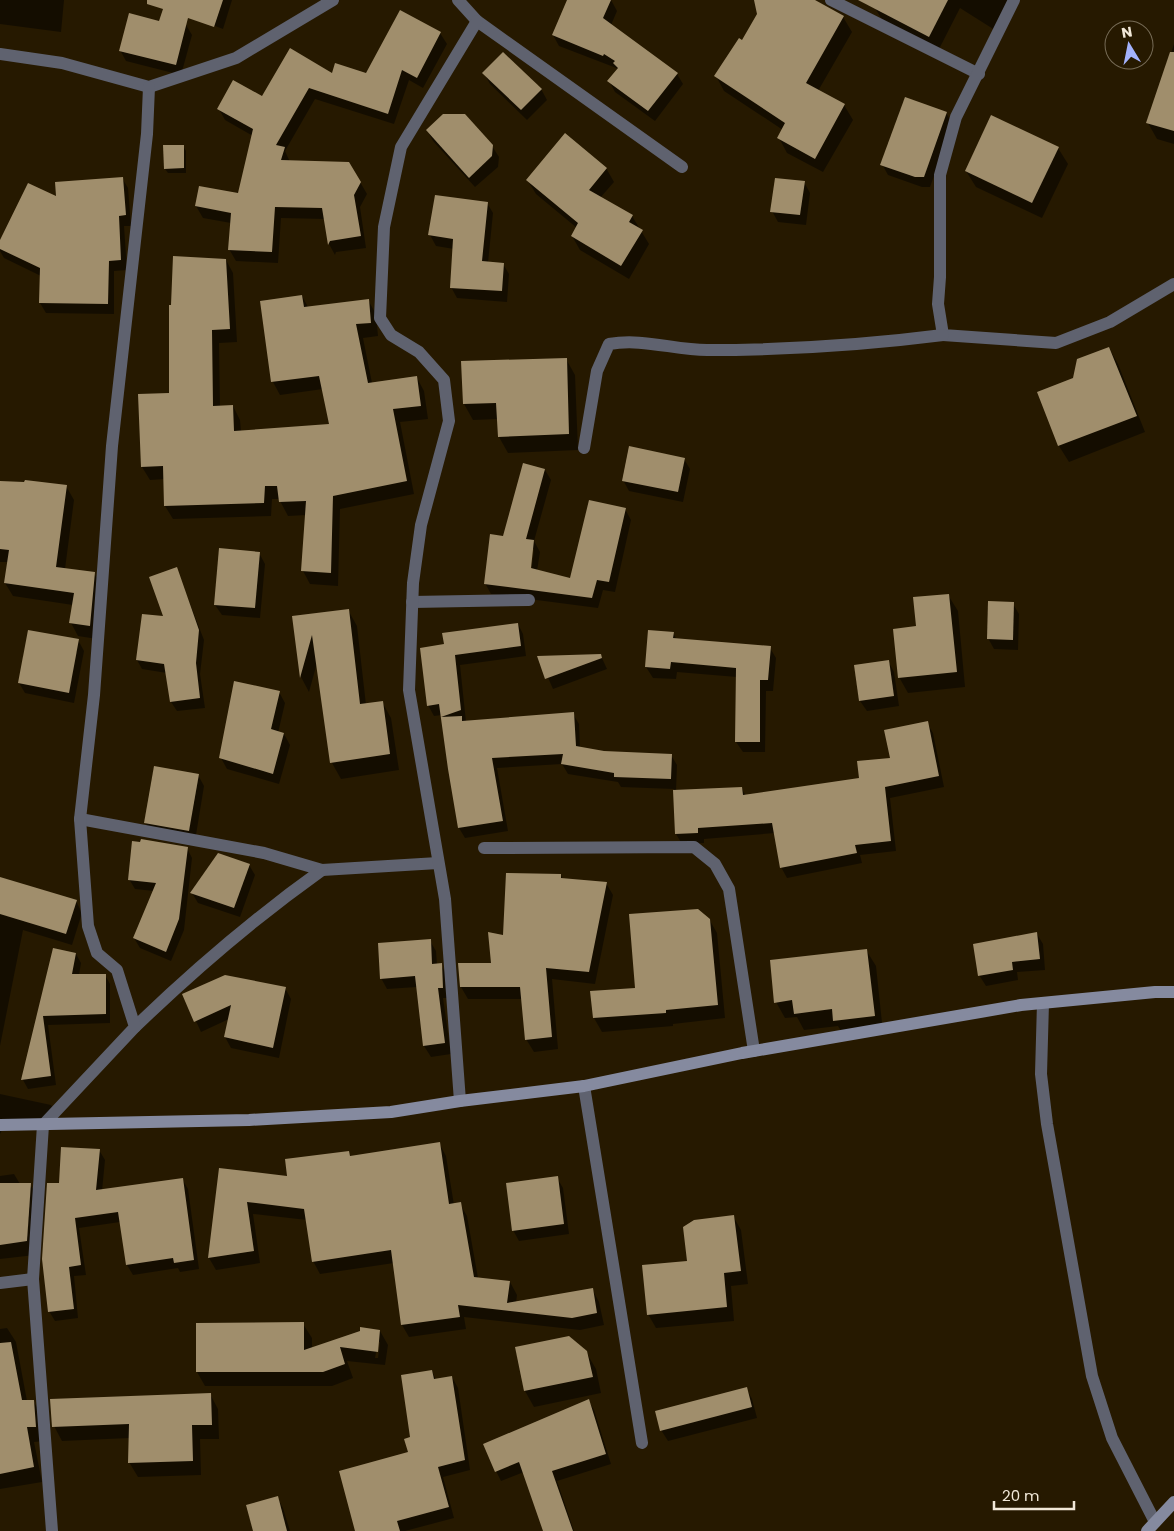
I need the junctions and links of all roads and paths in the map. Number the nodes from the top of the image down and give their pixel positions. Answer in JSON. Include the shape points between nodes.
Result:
{"nodes":[{"id":1,"x":332,"y":0,"type":"edge"},
{"id":2,"x":458,"y":0,"type":"edge"},
{"id":3,"x":831,"y":0,"type":"edge"},
{"id":4,"x":1014,"y":0,"type":"edge"},
{"id":5,"x":476,"y":22,"type":"junction"},
{"id":6,"x":0,"y":54,"type":"edge"},
{"id":7,"x":979,"y":74,"type":"junction"},
{"id":8,"x":149,"y":87,"type":"junction"},
{"id":9,"x":682,"y":167,"type":"dead end"},
{"id":10,"x":1174,"y":284,"type":"edge"},
{"id":11,"x":943,"y":335,"type":"junction"},
{"id":12,"x":584,"y":448,"type":"dead end"},
{"id":13,"x":529,"y":600,"type":"dead end"},
{"id":14,"x":412,"y":602,"type":"junction"},
{"id":15,"x":80,"y":819,"type":"junction"},
{"id":16,"x":484,"y":848,"type":"dead end"},
{"id":17,"x":438,"y":863,"type":"junction"},
{"id":18,"x":322,"y":870,"type":"junction"},
{"id":19,"x":1174,"y":992,"type":"edge"},
{"id":20,"x":1043,"y":1003,"type":"junction"},
{"id":21,"x":135,"y":1027,"type":"junction"},
{"id":22,"x":754,"y":1051,"type":"junction"},
{"id":23,"x":584,"y":1086,"type":"junction"},
{"id":24,"x":460,"y":1101,"type":"junction"},
{"id":25,"x":0,"y":1125,"type":"edge"},
{"id":26,"x":43,"y":1125,"type":"junction"},
{"id":27,"x":33,"y":1279,"type":"junction"},
{"id":28,"x":0,"y":1284,"type":"edge"},
{"id":29,"x":642,"y":1443,"type":"dead end"},
{"id":30,"x":1174,"y":1502,"type":"edge"},
{"id":31,"x":1151,"y":1527,"type":"edge"},
{"id":32,"x":52,"y":1531,"type":"edge"}],
"edges":[{"from":1,"to":8,"type":"street","via":[[236,58]]},
{"from":2,"to":5,"type":"street"},
{"from":3,"to":7,"type":"street"},
{"from":4,"to":7,"type":"street"},
{"from":5,"to":9,"type":"street"},
{"from":5,"to":14,"type":"street","via":[[400,148],[384,227],[380,318],[391,335],[419,352],[444,380],[449,421],[421,525]]},
{"from":6,"to":8,"type":"street","via":[[62,63]]},
{"from":7,"to":11,"type":"street","via":[[956,117],[940,175],[938,304]]},
{"from":8,"to":15,"type":"street","via":[[147,134],[112,446],[94,695]]},
{"from":10,"to":11,"type":"street","via":[[1110,322],[1056,343]]},
{"from":11,"to":12,"type":"street","via":[[872,344],[705,350],[628,340],[609,344],[597,371]]},
{"from":13,"to":14,"type":"street"},
{"from":14,"to":17,"type":"street","via":[[409,690]]},
{"from":15,"to":18,"type":"street","via":[[264,853]]},
{"from":15,"to":21,"type":"street","via":[[88,926],[97,952],[116,970]]},
{"from":16,"to":22,"type":"street","via":[[694,847],[715,864],[729,889]]},
{"from":17,"to":18,"type":"street"},
{"from":17,"to":24,"type":"street","via":[[445,899]]},
{"from":18,"to":21,"type":"street","via":[[188,975]]},
{"from":19,"to":20,"type":"street"},
{"from":20,"to":22,"type":"street"},
{"from":20,"to":31,"type":"street","via":[[1041,1074],[1047,1124],[1092,1376],[1112,1438]]},
{"from":21,"to":26,"type":"street"},
{"from":22,"to":23,"type":"street"},
{"from":23,"to":24,"type":"street"},
{"from":23,"to":29,"type":"street"},
{"from":24,"to":26,"type":"street","via":[[392,1112],[249,1120]]},
{"from":25,"to":26,"type":"street"},
{"from":26,"to":27,"type":"street"},
{"from":27,"to":28,"type":"street"},
{"from":27,"to":32,"type":"street"},
{"from":30,"to":31,"type":"street"}]}
